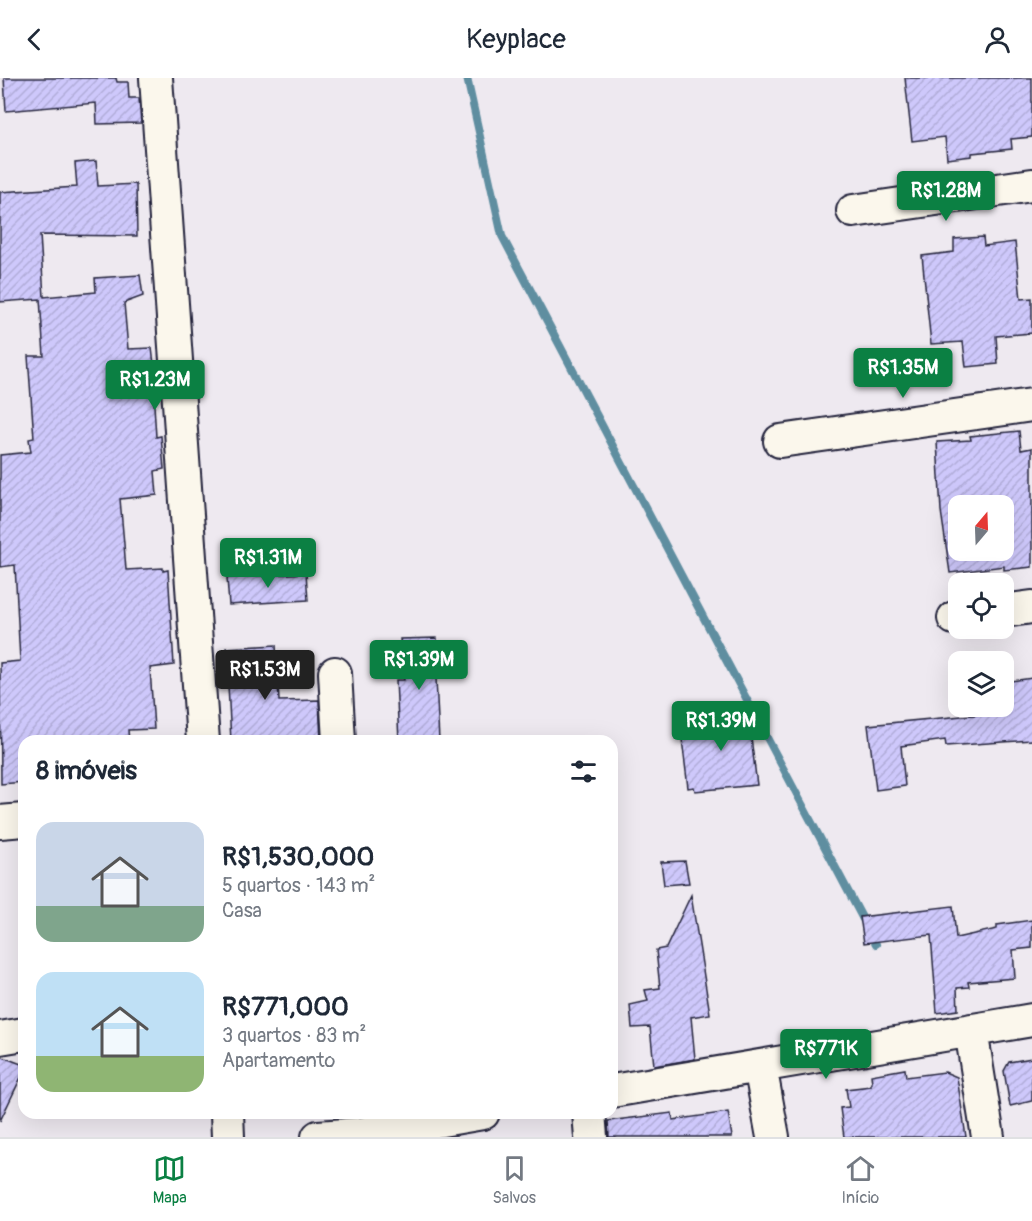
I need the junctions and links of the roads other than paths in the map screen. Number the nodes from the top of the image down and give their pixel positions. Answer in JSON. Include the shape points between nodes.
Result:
{"nodes":[{"id":1,"x":156,"y":78,"type":"edge"},
{"id":2,"x":1032,"y":185,"type":"edge"},
{"id":3,"x":854,"y":211,"type":"dead end"},
{"id":4,"x":1032,"y":405,"type":"edge"},
{"id":5,"x":780,"y":441,"type":"dead end"},
{"id":6,"x":1032,"y":607,"type":"edge"},
{"id":7,"x":1014,"y":610,"type":"edge"},
{"id":8,"x":335,"y":673,"type":"dead end"},
{"id":9,"x":203,"y":735,"type":"edge"},
{"id":10,"x":339,"y":735,"type":"edge"},
{"id":11,"x":18,"y":820,"type":"edge"},
{"id":12,"x":0,"y":822,"type":"edge"},
{"id":13,"x":1032,"y":1020,"type":"edge"},
{"id":14,"x":971,"y":1030,"type":"junction"},
{"id":15,"x":18,"y":1035,"type":"edge"},
{"id":16,"x":0,"y":1038,"type":"edge"},
{"id":17,"x":760,"y":1066,"type":"junction"},
{"id":18,"x":618,"y":1090,"type":"edge"},
{"id":19,"x":227,"y":1119,"type":"edge"},
{"id":20,"x":456,"y":1119,"type":"edge"},
{"id":21,"x":590,"y":1119,"type":"edge"},
{"id":22,"x":359,"y":1123,"type":"edge"},
{"id":23,"x":396,"y":1132,"type":"edge"},
{"id":24,"x":228,"y":1137,"type":"edge"},
{"id":25,"x":318,"y":1137,"type":"edge"},
{"id":26,"x":591,"y":1137,"type":"edge"},
{"id":27,"x":773,"y":1137,"type":"edge"},
{"id":28,"x":988,"y":1137,"type":"edge"}],
"edges":[{"from":1,"to":9,"type":"street"},
{"from":2,"to":3,"type":"street"},
{"from":4,"to":5,"type":"street"},
{"from":6,"to":7,"type":"street"},
{"from":8,"to":10,"type":"street"},
{"from":11,"to":12,"type":"street"},
{"from":13,"to":14,"type":"street"},
{"from":14,"to":17,"type":"street"},
{"from":14,"to":28,"type":"street"},
{"from":15,"to":16,"type":"street"},
{"from":17,"to":18,"type":"street"},
{"from":17,"to":27,"type":"street"},
{"from":19,"to":24,"type":"street"},
{"from":20,"to":23,"type":"street"},
{"from":21,"to":26,"type":"street"},
{"from":22,"to":23,"type":"street"},
{"from":22,"to":25,"type":"street"}]}
